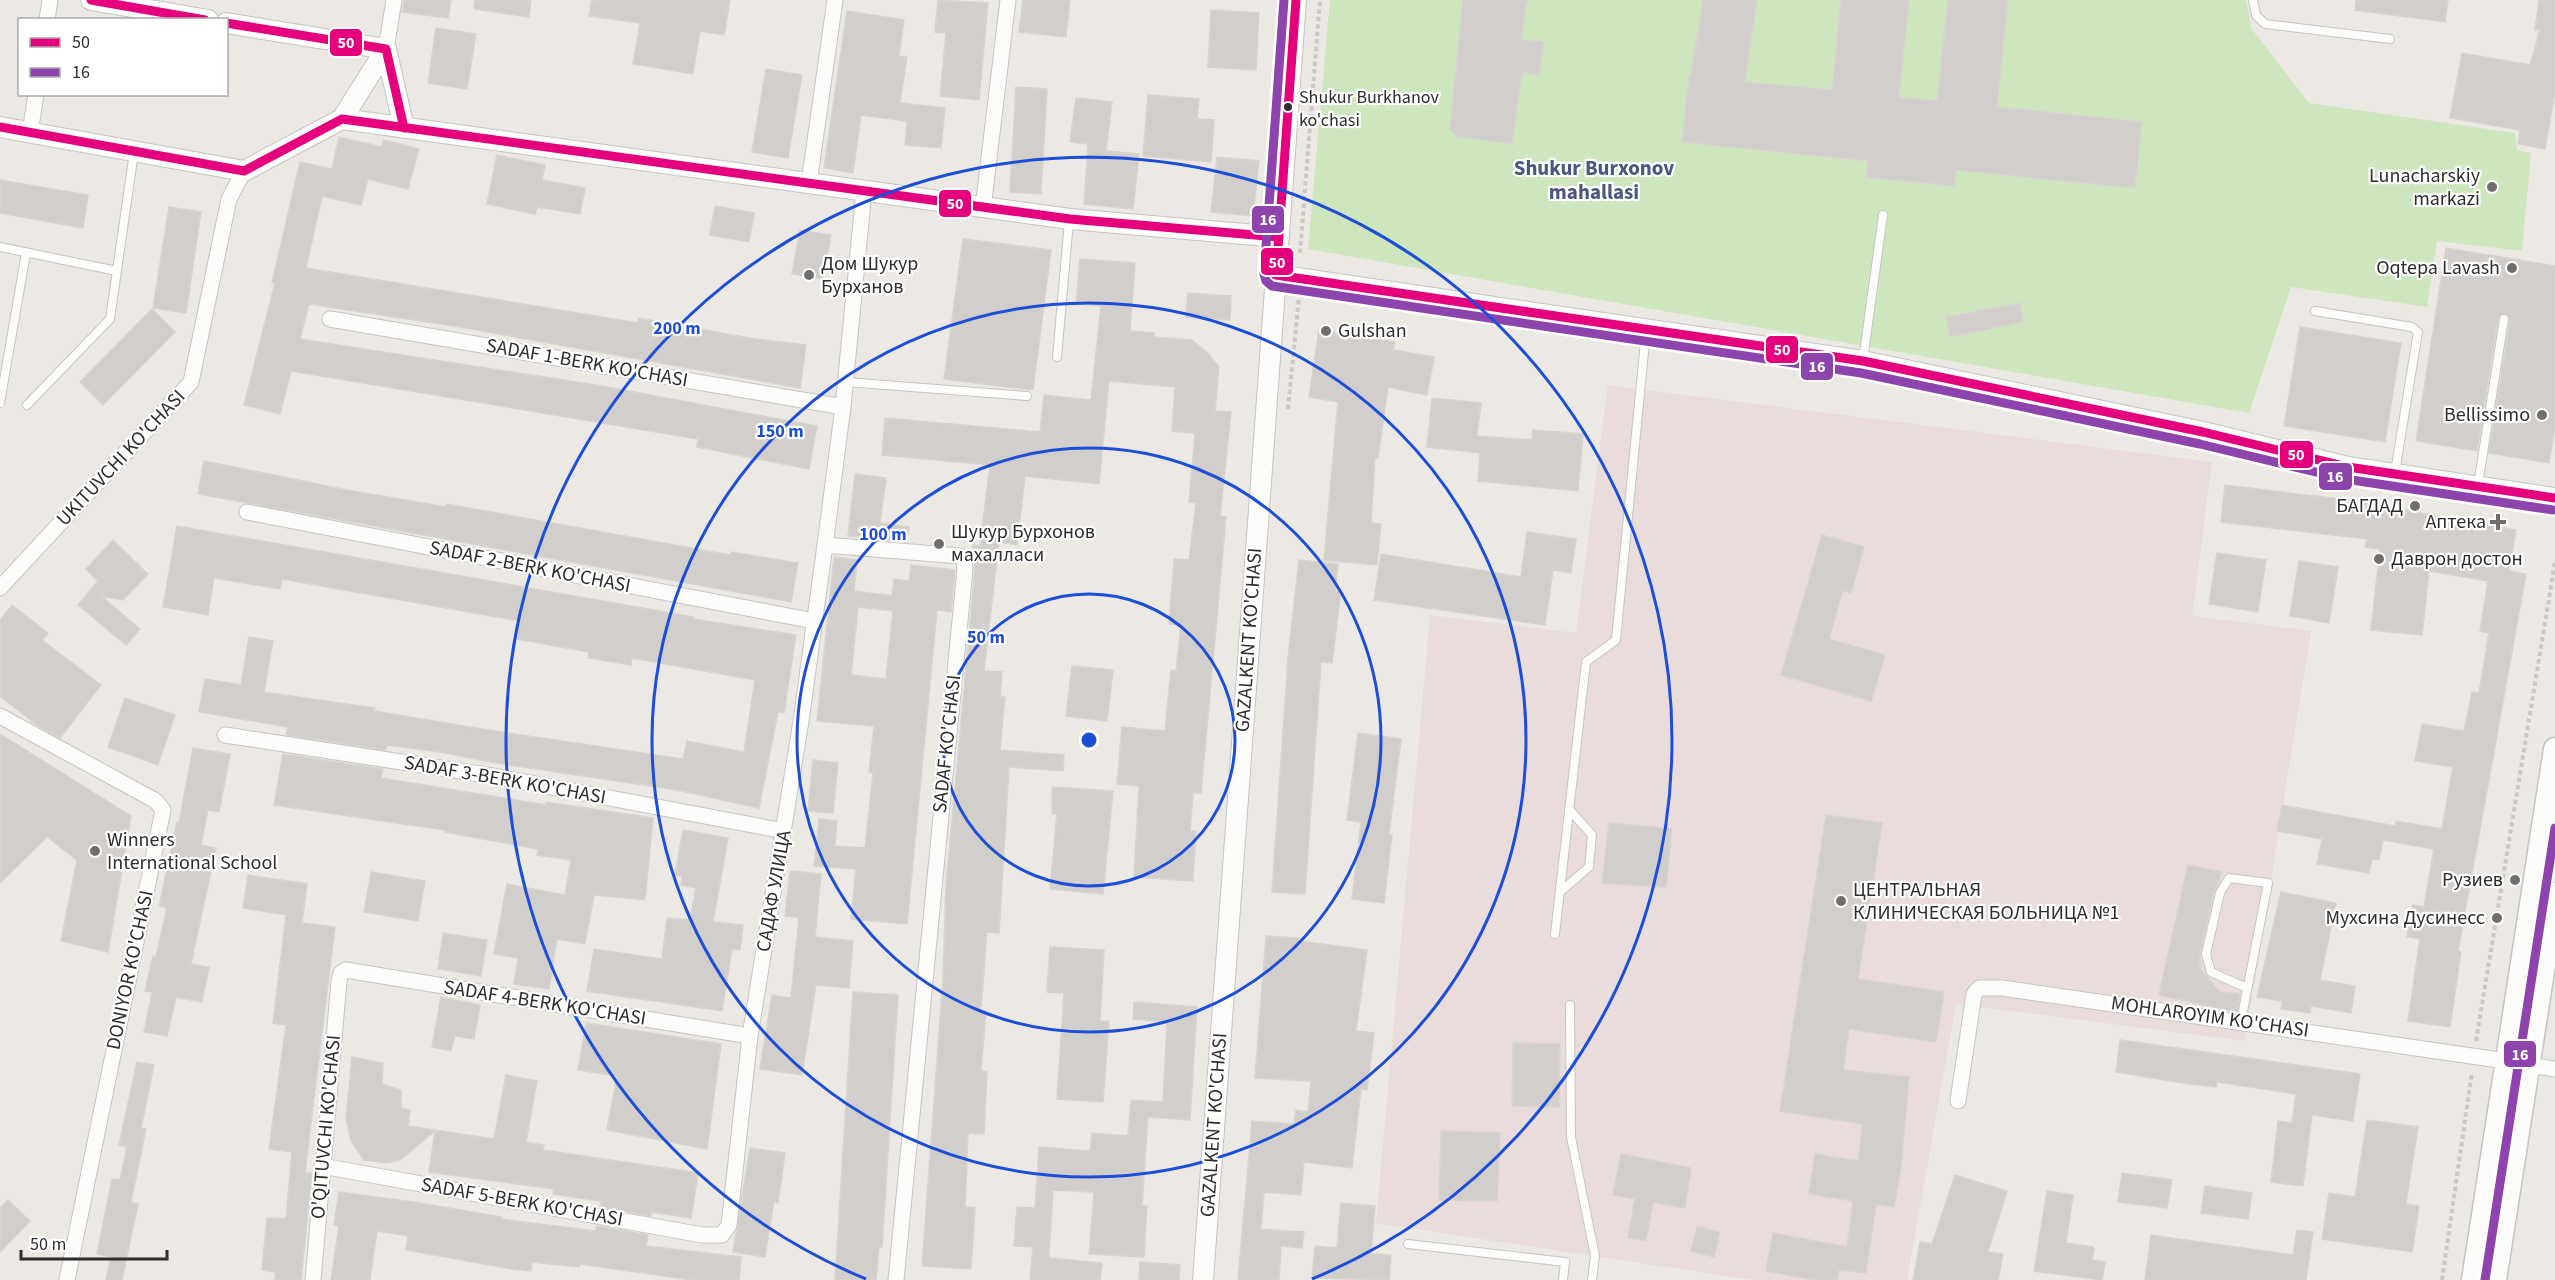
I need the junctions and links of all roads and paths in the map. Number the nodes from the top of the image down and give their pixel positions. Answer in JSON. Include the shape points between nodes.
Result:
{"nodes":[{"id":1,"x":50,"y":0,"type":"edge"},
{"id":2,"x":91,"y":0,"type":"edge"},
{"id":3,"x":394,"y":0,"type":"edge"},
{"id":4,"x":835,"y":0,"type":"edge"},
{"id":5,"x":1008,"y":0,"type":"edge"},
{"id":6,"x":1296,"y":0,"type":"edge"},
{"id":7,"x":1320,"y":0,"type":"edge"},
{"id":8,"x":2253,"y":0,"type":"edge"},
{"id":9,"x":47,"y":18,"type":"edge"},
{"id":10,"x":196,"y":18,"type":"edge"},
{"id":11,"x":228,"y":23,"type":"edge"},
{"id":12,"x":2390,"y":39,"type":"dead end"},
{"id":13,"x":386,"y":49,"type":"junction"},
{"id":14,"x":36,"y":96,"type":"edge"},
{"id":15,"x":342,"y":119,"type":"junction"},
{"id":16,"x":0,"y":127,"type":"edge"},
{"id":17,"x":404,"y":128,"type":"junction"},
{"id":18,"x":30,"y":133,"type":"junction"},
{"id":19,"x":134,"y":151,"type":"junction"},
{"id":20,"x":244,"y":171,"type":"junction"},
{"id":21,"x":809,"y":183,"type":"junction"},
{"id":22,"x":864,"y":191,"type":"junction"},
{"id":23,"x":983,"y":208,"type":"junction"},
{"id":24,"x":1883,"y":215,"type":"dead end"},
{"id":25,"x":1070,"y":219,"type":"junction"},
{"id":26,"x":1279,"y":237,"type":"junction"},
{"id":27,"x":0,"y":247,"type":"edge"},
{"id":28,"x":26,"y":253,"type":"junction"},
{"id":29,"x":1300,"y":253,"type":"dead end"},
{"id":30,"x":117,"y":271,"type":"junction"},
{"id":31,"x":1276,"y":275,"type":"junction"},
{"id":32,"x":1299,"y":297,"type":"dead end"},
{"id":33,"x":2315,"y":312,"type":"dead end"},
{"id":34,"x":1297,"y":314,"type":"dead end"},
{"id":35,"x":330,"y":319,"type":"dead end"},
{"id":36,"x":2504,"y":319,"type":"dead end"},
{"id":37,"x":1646,"y":330,"type":"junction"},
{"id":38,"x":1057,"y":357,"type":"dead end"},
{"id":39,"x":1863,"y":361,"type":"junction"},
{"id":40,"x":846,"y":382,"type":"junction"},
{"id":41,"x":1028,"y":396,"type":"dead end"},
{"id":42,"x":0,"y":403,"type":"edge"},
{"id":43,"x":27,"y":405,"type":"dead end"},
{"id":44,"x":843,"y":407,"type":"junction"},
{"id":45,"x":2395,"y":474,"type":"junction"},
{"id":46,"x":2478,"y":486,"type":"junction"},
{"id":47,"x":2555,"y":498,"type":"edge"},
{"id":48,"x":247,"y":512,"type":"dead end"},
{"id":49,"x":825,"y":545,"type":"junction"},
{"id":50,"x":2555,"y":562,"type":"edge"},
{"id":51,"x":0,"y":588,"type":"edge"},
{"id":52,"x":814,"y":621,"type":"junction"},
{"id":53,"x":0,"y":716,"type":"edge"},
{"id":54,"x":225,"y":735,"type":"dead end"},
{"id":55,"x":2555,"y":749,"type":"edge"},
{"id":56,"x":1569,"y":809,"type":"junction"},
{"id":57,"x":784,"y":831,"type":"junction"},
{"id":58,"x":1560,"y":892,"type":"junction"},
{"id":59,"x":2555,"y":894,"type":"edge"},
{"id":60,"x":1555,"y":934,"type":"dead end"},
{"id":61,"x":341,"y":973,"type":"joint"},
{"id":62,"x":2247,"y":988,"type":"junction"},
{"id":63,"x":1570,"y":1005,"type":"dead end"},
{"id":64,"x":2241,"y":1021,"type":"junction"},
{"id":65,"x":750,"y":1036,"type":"junction"},
{"id":66,"x":2474,"y":1057,"type":"junction"},
{"id":67,"x":2517,"y":1063,"type":"junction"},
{"id":68,"x":2555,"y":1069,"type":"edge"},
{"id":69,"x":1958,"y":1101,"type":"dead end"},
{"id":70,"x":322,"y":1166,"type":"junction"},
{"id":71,"x":722,"y":1235,"type":"joint"},
{"id":72,"x":1408,"y":1244,"type":"dead end"},
{"id":73,"x":67,"y":1280,"type":"edge"},
{"id":74,"x":313,"y":1280,"type":"edge"},
{"id":75,"x":896,"y":1280,"type":"edge"},
{"id":76,"x":1203,"y":1280,"type":"edge"},
{"id":77,"x":1563,"y":1280,"type":"edge"},
{"id":78,"x":1592,"y":1280,"type":"edge"},
{"id":79,"x":2442,"y":1280,"type":"edge"},
{"id":80,"x":2472,"y":1280,"type":"edge"},
{"id":81,"x":2495,"y":1280,"type":"edge"}],
"edges":[{"from":1,"to":9,"type":"street"},
{"from":2,"to":10,"type":"street"},
{"from":3,"to":13,"type":"street"},
{"from":4,"to":21,"type":"street"},
{"from":5,"to":23,"type":"street"},
{"from":6,"to":26,"type":"street","name":"GAZALKENT KO'CHASI"},
{"from":7,"to":29,"type":"path"},
{"from":8,"to":12,"type":"lane","via":[[2256,15],[2265,24]]},
{"from":11,"to":13,"type":"street"},
{"from":13,"to":15,"type":"street"},
{"from":13,"to":17,"type":"street"},
{"from":14,"to":18,"type":"street"},
{"from":15,"to":17,"type":"street"},
{"from":15,"to":20,"type":"street"},
{"from":16,"to":18,"type":"street"},
{"from":17,"to":21,"type":"street"},
{"from":18,"to":19,"type":"street"},
{"from":19,"to":20,"type":"street"},
{"from":19,"to":30,"type":"lane"},
{"from":20,"to":51,"type":"street","name":"UKITUVCHI KO'CHASI","via":[[229,200],[191,382]]},
{"from":21,"to":22,"type":"street"},
{"from":22,"to":23,"type":"street"},
{"from":22,"to":40,"type":"street"},
{"from":23,"to":25,"type":"street"},
{"from":24,"to":39,"type":"lane"},
{"from":25,"to":26,"type":"street"},
{"from":25,"to":38,"type":"lane"},
{"from":26,"to":31,"type":"street","name":"GAZALKENT KO'CHASI"},
{"from":27,"to":28,"type":"lane"},
{"from":28,"to":30,"type":"lane"},
{"from":28,"to":42,"type":"lane"},
{"from":30,"to":43,"type":"lane","via":[[110,319]]},
{"from":31,"to":37,"type":"street"},
{"from":31,"to":76,"type":"street","name":"GAZALKENT KO'CHASI"},
{"from":32,"to":34,"type":"path"},
{"from":33,"to":45,"type":"lane","via":[[2412,327],[2418,332]]},
{"from":35,"to":44,"type":"street","name":"SADAF 1-BERK KO'CHASI"},
{"from":36,"to":46,"type":"lane"},
{"from":37,"to":39,"type":"street"},
{"from":37,"to":56,"type":"lane","via":[[1616,640],[1587,662]]},
{"from":39,"to":45,"type":"street"},
{"from":40,"to":41,"type":"lane"},
{"from":40,"to":44,"type":"street"},
{"from":44,"to":49,"type":"street"},
{"from":45,"to":46,"type":"street"},
{"from":46,"to":47,"type":"street"},
{"from":48,"to":52,"type":"street","name":"SADAF 2-BERK KO'CHASI"},
{"from":49,"to":52,"type":"street","name":"САДАФ УЛИЦА"},
{"from":49,"to":75,"type":"street","name":"SADAF KO'CHASI","via":[[960,556],[965,569]]},
{"from":50,"to":66,"type":"path"},
{"from":52,"to":57,"type":"street","name":"САДАФ УЛИЦА"},
{"from":53,"to":73,"type":"street","name":"DONIYOR KO'CHASI","via":[[156,801],[163,810]]},
{"from":54,"to":57,"type":"street","name":"SADAF 3-BERK KO'CHASI","via":[[493,776]]},
{"from":55,"to":67,"type":"main road"},
{"from":56,"to":58,"type":"lane"},
{"from":56,"to":58,"type":"lane","via":[[1592,835],[1589,867]]},
{"from":57,"to":65,"type":"street","name":"САДАФ УЛИЦА"},
{"from":58,"to":60,"type":"lane"},
{"from":59,"to":67,"type":"main road"},
{"from":61,"to":65,"type":"street","name":"SADAF 4-BERK KO'CHASI","via":[[346,970]]},
{"from":61,"to":70,"type":"street","name":"O'QITUVCHI KO'CHASI"},
{"from":62,"to":62,"type":"lane","via":[[2268,883],[2229,878],[2220,893],[2206,954],[2211,972]]},
{"from":62,"to":64,"type":"lane"},
{"from":63,"to":78,"type":"lane","via":[[1571,1137],[1595,1256]]},
{"from":64,"to":66,"type":"street","name":"MOHLAROYIM KO'CHASI"},
{"from":64,"to":69,"type":"street","name":"MOHLAROYIM KO'CHASI","via":[[1979,988],[1974,994]]},
{"from":65,"to":71,"type":"street","name":"САДАФ УЛИЦА","via":[[729,1225]]},
{"from":66,"to":67,"type":"street","name":"MOHLAROYIM KO'CHASI"},
{"from":66,"to":79,"type":"path"},
{"from":67,"to":68,"type":"street","name":"MOHLAROYIM KO'CHASI"},
{"from":67,"to":80,"type":"main road"},
{"from":67,"to":81,"type":"main road"},
{"from":70,"to":71,"type":"street","name":"SADAF 5-BERK KO'CHASI","via":[[702,1235]]},
{"from":70,"to":74,"type":"street","name":"O'QITUVCHI KO'CHASI"},
{"from":72,"to":77,"type":"lane","via":[[1565,1262]]}]}
